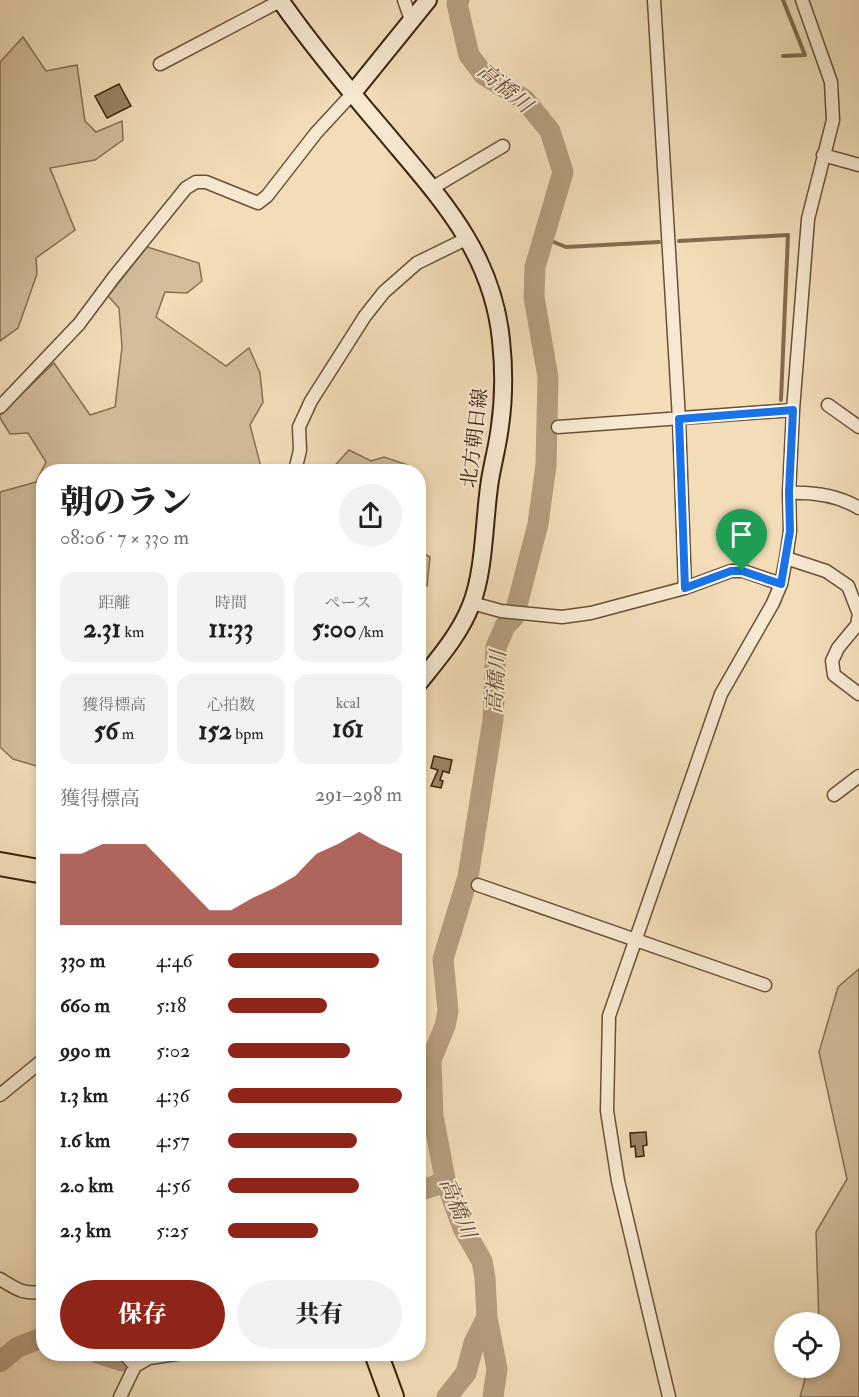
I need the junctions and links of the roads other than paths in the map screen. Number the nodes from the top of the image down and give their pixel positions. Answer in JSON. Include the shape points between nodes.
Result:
{"nodes":[{"id":1,"x":280,"y":0,"type":"edge"},
{"id":2,"x":404,"y":0,"type":"edge"},
{"id":3,"x":429,"y":0,"type":"edge"},
{"id":4,"x":654,"y":0,"type":"edge"},
{"id":5,"x":802,"y":0,"type":"edge"},
{"id":6,"x":411,"y":20,"type":"junction"},
{"id":7,"x":160,"y":64,"type":"dead end"},
{"id":8,"x":352,"y":94,"type":"junction"},
{"id":9,"x":503,"y":146,"type":"dead end"},
{"id":10,"x":824,"y":155,"type":"junction"},
{"id":11,"x":859,"y":165,"type":"edge"},
{"id":12,"x":432,"y":188,"type":"junction"},
{"id":13,"x":468,"y":238,"type":"junction"},
{"id":14,"x":828,"y":405,"type":"dead end"},
{"id":15,"x":0,"y":407,"type":"edge"},
{"id":16,"x":793,"y":410,"type":"junction"},
{"id":17,"x":679,"y":419,"type":"junction"},
{"id":18,"x":558,"y":427,"type":"dead end"},
{"id":19,"x":859,"y":427,"type":"edge"},
{"id":20,"x":297,"y":464,"type":"edge"},
{"id":21,"x":789,"y":492,"type":"junction"},
{"id":22,"x":859,"y":508,"type":"edge"},
{"id":23,"x":786,"y":558,"type":"junction"},
{"id":24,"x":781,"y":584,"type":"junction"},
{"id":25,"x":685,"y":588,"type":"junction"},
{"id":26,"x":472,"y":603,"type":"junction"},
{"id":27,"x":426,"y":673,"type":"edge"},
{"id":28,"x":859,"y":694,"type":"edge"},
{"id":29,"x":859,"y":776,"type":"edge"},
{"id":30,"x":834,"y":795,"type":"dead end"},
{"id":31,"x":0,"y":864,"type":"edge"},
{"id":32,"x":36,"y":869,"type":"edge"},
{"id":33,"x":478,"y":885,"type":"dead end"},
{"id":34,"x":635,"y":939,"type":"junction"},
{"id":35,"x":765,"y":985,"type":"dead end"},
{"id":36,"x":36,"y":1066,"type":"edge"},
{"id":37,"x":0,"y":1095,"type":"edge"},
{"id":38,"x":0,"y":1279,"type":"edge"},
{"id":39,"x":36,"y":1292,"type":"edge"},
{"id":40,"x":130,"y":1361,"type":"edge"},
{"id":41,"x":143,"y":1361,"type":"edge"},
{"id":42,"x":379,"y":1361,"type":"edge"},
{"id":43,"x":135,"y":1366,"type":"junction"},
{"id":44,"x":120,"y":1397,"type":"edge"},
{"id":45,"x":392,"y":1397,"type":"edge"},
{"id":46,"x":669,"y":1397,"type":"edge"}],
"edges":[{"from":1,"to":7,"type":"street"},
{"from":1,"to":8,"type":"main road","name":"北方朝日線"},
{"from":2,"to":6,"type":"street"},
{"from":3,"to":6,"type":"main road"},
{"from":4,"to":17,"type":"street"},
{"from":5,"to":10,"type":"street","via":[[831,82],[833,120]]},
{"from":6,"to":8,"type":"main road"},
{"from":8,"to":12,"type":"main road","name":"北方朝日線"},
{"from":8,"to":15,"type":"street","via":[[258,203],[206,182],[186,188],[79,324]]},
{"from":9,"to":12,"type":"street"},
{"from":10,"to":11,"type":"street"},
{"from":10,"to":16,"type":"street","via":[[808,219]]},
{"from":12,"to":13,"type":"main road","name":"北方朝日線"},
{"from":13,"to":20,"type":"street","via":[[417,263],[384,292],[365,316],[311,401],[299,427]]},
{"from":13,"to":26,"type":"main road","name":"北方朝日線","via":[[494,300],[503,386]]},
{"from":14,"to":19,"type":"street"},
{"from":16,"to":17,"type":"street"},
{"from":16,"to":21,"type":"street"},
{"from":17,"to":18,"type":"street"},
{"from":17,"to":25,"type":"street"},
{"from":21,"to":22,"type":"street","via":[[812,492],[842,499]]},
{"from":21,"to":23,"type":"street"},
{"from":23,"to":24,"type":"street"},
{"from":23,"to":28,"type":"street","via":[[826,571],[848,586],[859,614],[857,625],[832,661],[834,675]]},
{"from":24,"to":25,"type":"street","via":[[731,571]]},
{"from":24,"to":34,"type":"street","via":[[721,694]]},
{"from":25,"to":26,"type":"street","via":[[562,617],[501,611]]},
{"from":26,"to":27,"type":"main road","name":"北方朝日線","via":[[462,626]]},
{"from":29,"to":30,"type":"street"},
{"from":31,"to":32,"type":"highway"},
{"from":33,"to":34,"type":"street"},
{"from":34,"to":35,"type":"street"},
{"from":34,"to":46,"type":"street","via":[[609,1016],[608,1111],[618,1180]]},
{"from":36,"to":37,"type":"street"},
{"from":38,"to":39,"type":"street","via":[[17,1290]]},
{"from":40,"to":43,"type":"street"},
{"from":41,"to":43,"type":"street"},
{"from":42,"to":45,"type":"highway"},
{"from":43,"to":44,"type":"street"}]}
